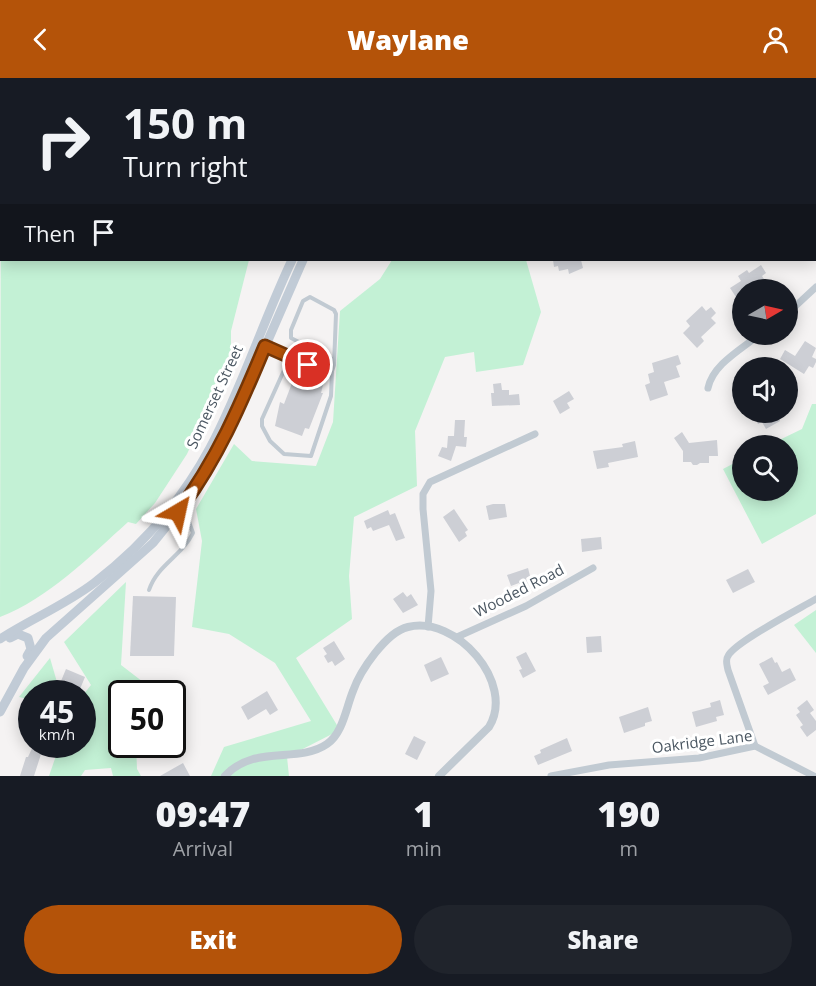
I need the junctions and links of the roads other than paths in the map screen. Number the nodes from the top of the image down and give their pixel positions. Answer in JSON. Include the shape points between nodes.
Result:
{"nodes":[{"id":1,"x":292,"y":261,"type":"edge"},
{"id":2,"x":302,"y":261,"type":"edge"},
{"id":3,"x":816,"y":287,"type":"edge"},
{"id":4,"x":798,"y":304,"type":"edge"},
{"id":5,"x":261,"y":344,"type":"junction"},
{"id":6,"x":746,"y":345,"type":"edge"},
{"id":7,"x":290,"y":357,"type":"junction"},
{"id":8,"x":334,"y":360,"type":"junction"},
{"id":9,"x":333,"y":371,"type":"junction"},
{"id":10,"x":708,"y":388,"type":"dead end"},
{"id":11,"x":535,"y":434,"type":"dead end"},
{"id":12,"x":175,"y":509,"type":"junction"},
{"id":13,"x":594,"y":568,"type":"dead end"},
{"id":14,"x":149,"y":590,"type":"dead end"},
{"id":15,"x":816,"y":599,"type":"edge"},
{"id":16,"x":428,"y":627,"type":"junction"},
{"id":17,"x":457,"y":637,"type":"junction"},
{"id":18,"x":0,"y":641,"type":"edge"},
{"id":19,"x":7,"y":696,"type":"junction"},
{"id":20,"x":0,"y":712,"type":"edge"},
{"id":21,"x":755,"y":746,"type":"junction"},
{"id":22,"x":225,"y":776,"type":"edge"},
{"id":23,"x":440,"y":776,"type":"edge"},
{"id":24,"x":551,"y":776,"type":"edge"},
{"id":25,"x":814,"y":776,"type":"edge"}],
"edges":[{"from":1,"to":5,"type":"main road","name":"Somerset Street"},
{"from":2,"to":5,"type":"main road","name":"Somerset Street"},
{"from":3,"to":4,"type":"street"},
{"from":5,"to":7,"type":"lane"},
{"from":5,"to":12,"type":"main road","name":"Somerset Street"},
{"from":6,"to":10,"type":"street","via":[[722,364]]},
{"from":7,"to":9,"type":"lane","via":[[327,373]]},
{"from":7,"to":9,"type":"lane","via":[[262,419],[264,432],[284,454],[311,456],[331,396]]},
{"from":8,"to":8,"type":"lane","via":[[336,314],[306,298],[291,338]]},
{"from":8,"to":9,"type":"lane"},
{"from":11,"to":16,"type":"street","via":[[430,482],[423,494],[431,591]]},
{"from":12,"to":14,"type":"lane","via":[[189,522],[193,533],[153,578]]},
{"from":12,"to":18,"type":"main road","name":"Somerset Street","via":[[93,583]]},
{"from":12,"to":19,"type":"main road","name":"Somerset Street","via":[[138,557],[38,648]]},
{"from":13,"to":17,"type":"street","name":"Wooded Road","via":[[526,606]]},
{"from":15,"to":21,"type":"street","via":[[739,644],[728,655],[728,670]]},
{"from":16,"to":17,"type":"street"},
{"from":16,"to":22,"type":"street","via":[[408,627],[384,642],[354,688],[335,737],[326,745],[245,760]]},
{"from":17,"to":23,"type":"street","via":[[472,649],[491,680],[496,701],[494,720]]},
{"from":18,"to":19,"type":"main road","via":[[22,634],[31,645]]},
{"from":19,"to":20,"type":"main road"},
{"from":21,"to":24,"type":"street","name":"Oakridge Lane","via":[[699,758],[609,765]]},
{"from":21,"to":25,"type":"street","name":"Oakridge Lane"}]}
